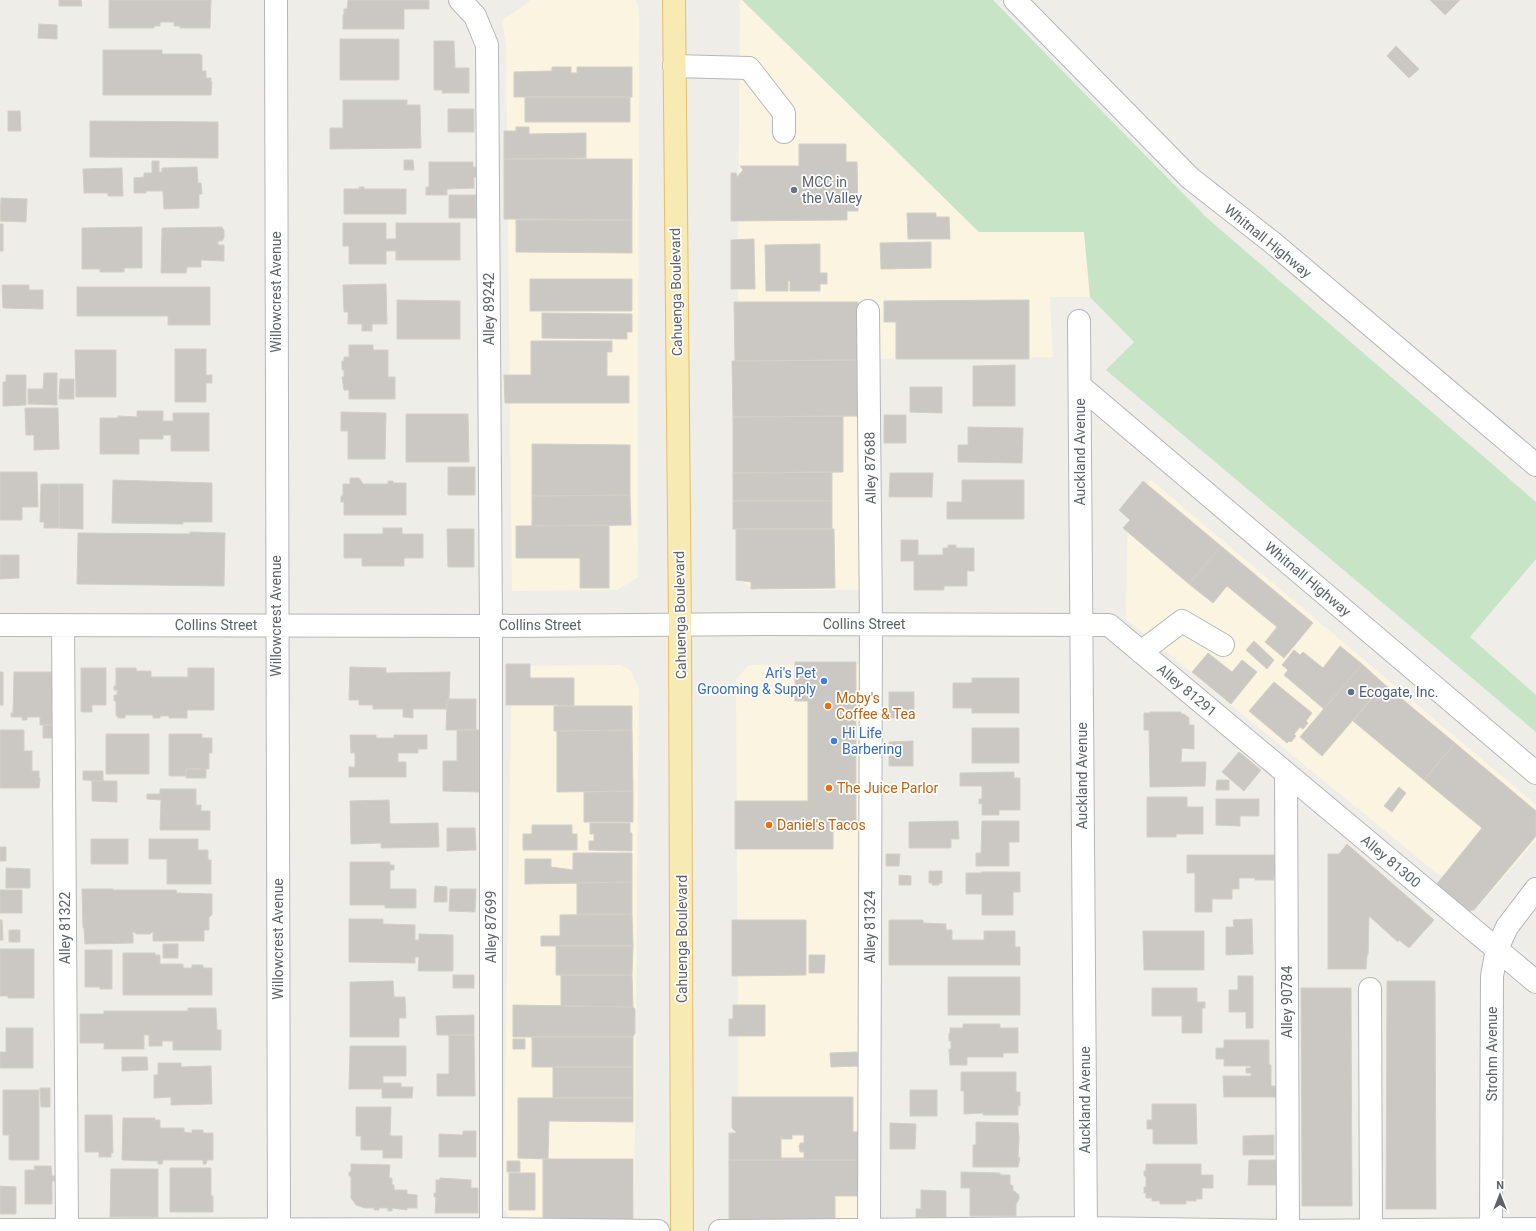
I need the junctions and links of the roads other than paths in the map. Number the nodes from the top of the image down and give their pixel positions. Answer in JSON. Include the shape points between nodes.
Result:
{"nodes":[{"id":1,"x":276,"y":0,"type":"edge"},
{"id":2,"x":460,"y":0,"type":"edge"},
{"id":3,"x":674,"y":0,"type":"edge"},
{"id":4,"x":1015,"y":0,"type":"edge"},
{"id":5,"x":674,"y":66,"type":"junction"},
{"id":6,"x":784,"y":132,"type":"dead end"},
{"id":7,"x":868,"y":311,"type":"dead end"},
{"id":8,"x":1079,"y":321,"type":"dead end"},
{"id":9,"x":1080,"y":386,"type":"junction"},
{"id":10,"x":1536,"y":465,"type":"edge"},
{"id":11,"x":871,"y":624,"type":"junction"},
{"id":12,"x":0,"y":625,"type":"edge"},
{"id":13,"x":63,"y":625,"type":"junction"},
{"id":14,"x":276,"y":625,"type":"junction"},
{"id":15,"x":680,"y":625,"type":"junction"},
{"id":16,"x":491,"y":626,"type":"junction"},
{"id":17,"x":1081,"y":626,"type":"junction"},
{"id":18,"x":1223,"y":645,"type":"dead end"},
{"id":19,"x":1141,"y":652,"type":"junction"},
{"id":20,"x":1286,"y":773,"type":"junction"},
{"id":21,"x":1536,"y":773,"type":"edge"},
{"id":22,"x":1536,"y":889,"type":"edge"},
{"id":23,"x":1497,"y":949,"type":"junction"},
{"id":24,"x":1536,"y":982,"type":"edge"},
{"id":25,"x":1370,"y":989,"type":"dead end"},
{"id":26,"x":491,"y":1229,"type":"junction"},
{"id":27,"x":1536,"y":1229,"type":"edge"},
{"id":28,"x":0,"y":1230,"type":"edge"},
{"id":29,"x":67,"y":1230,"type":"junction"},
{"id":30,"x":869,"y":1230,"type":"junction"},
{"id":31,"x":1086,"y":1230,"type":"edge"},
{"id":32,"x":1371,"y":1230,"type":"edge"},
{"id":33,"x":1491,"y":1230,"type":"edge"},
{"id":34,"x":279,"y":1231,"type":"edge"},
{"id":35,"x":658,"y":1231,"type":"edge"},
{"id":36,"x":682,"y":1231,"type":"edge"},
{"id":37,"x":720,"y":1231,"type":"edge"},
{"id":38,"x":1288,"y":1231,"type":"edge"}],
"edges":[{"from":1,"to":14,"type":"street","name":"Willowcrest Avenue"},
{"from":2,"to":16,"type":"street","name":"Alley 89242","via":[[475,16],[487,45]]},
{"from":3,"to":5,"type":"main road","name":"Cahuenga Boulevard"},
{"from":4,"to":10,"type":"street","name":"Whitnall Highway","via":[[1190,178],[1273,243]]},
{"from":5,"to":6,"type":"street","via":[[749,68],[784,113]]},
{"from":5,"to":15,"type":"main road","name":"Cahuenga Boulevard"},
{"from":7,"to":11,"type":"street","name":"Alley 87688"},
{"from":8,"to":9,"type":"street","name":"Auckland Avenue"},
{"from":9,"to":17,"type":"street","name":"Auckland Avenue"},
{"from":9,"to":21,"type":"street","name":"Whitnall Highway"},
{"from":11,"to":15,"type":"street","name":"Collins Street"},
{"from":11,"to":17,"type":"street","name":"Collins Street"},
{"from":11,"to":30,"type":"street","name":"Alley 81324"},
{"from":12,"to":13,"type":"street","name":"Collins Street"},
{"from":13,"to":14,"type":"street","name":"Collins Street"},
{"from":13,"to":29,"type":"street","name":"Alley 81322"},
{"from":14,"to":16,"type":"street","name":"Collins Street"},
{"from":14,"to":34,"type":"street","name":"Willowcrest Avenue"},
{"from":15,"to":16,"type":"street","name":"Collins Street"},
{"from":15,"to":36,"type":"main road","name":"Cahuenga Boulevard"},
{"from":16,"to":26,"type":"street","name":"Alley 87699"},
{"from":17,"to":19,"type":"street","name":"Alley 81291","via":[[1108,625]]},
{"from":17,"to":31,"type":"street","name":"Auckland Avenue"},
{"from":18,"to":19,"type":"street","via":[[1182,621]]},
{"from":19,"to":20,"type":"street","name":"Alley 81291"},
{"from":20,"to":23,"type":"street","name":"Alley 81300"},
{"from":20,"to":38,"type":"street","name":"Alley 90784"},
{"from":22,"to":23,"type":"street","name":"Strohm Avenue","via":[[1507,927]]},
{"from":23,"to":24,"type":"street","name":"Alley 81300"},
{"from":23,"to":33,"type":"street","name":"Strohm Avenue","via":[[1492,976]]},
{"from":25,"to":32,"type":"street"},
{"from":26,"to":34,"type":"street"},
{"from":26,"to":35,"type":"street"},
{"from":27,"to":33,"type":"street"},
{"from":28,"to":29,"type":"street"},
{"from":29,"to":34,"type":"street"},
{"from":30,"to":31,"type":"street"},
{"from":30,"to":37,"type":"street"},
{"from":31,"to":38,"type":"street"},
{"from":32,"to":33,"type":"street"},
{"from":32,"to":38,"type":"street"}]}
